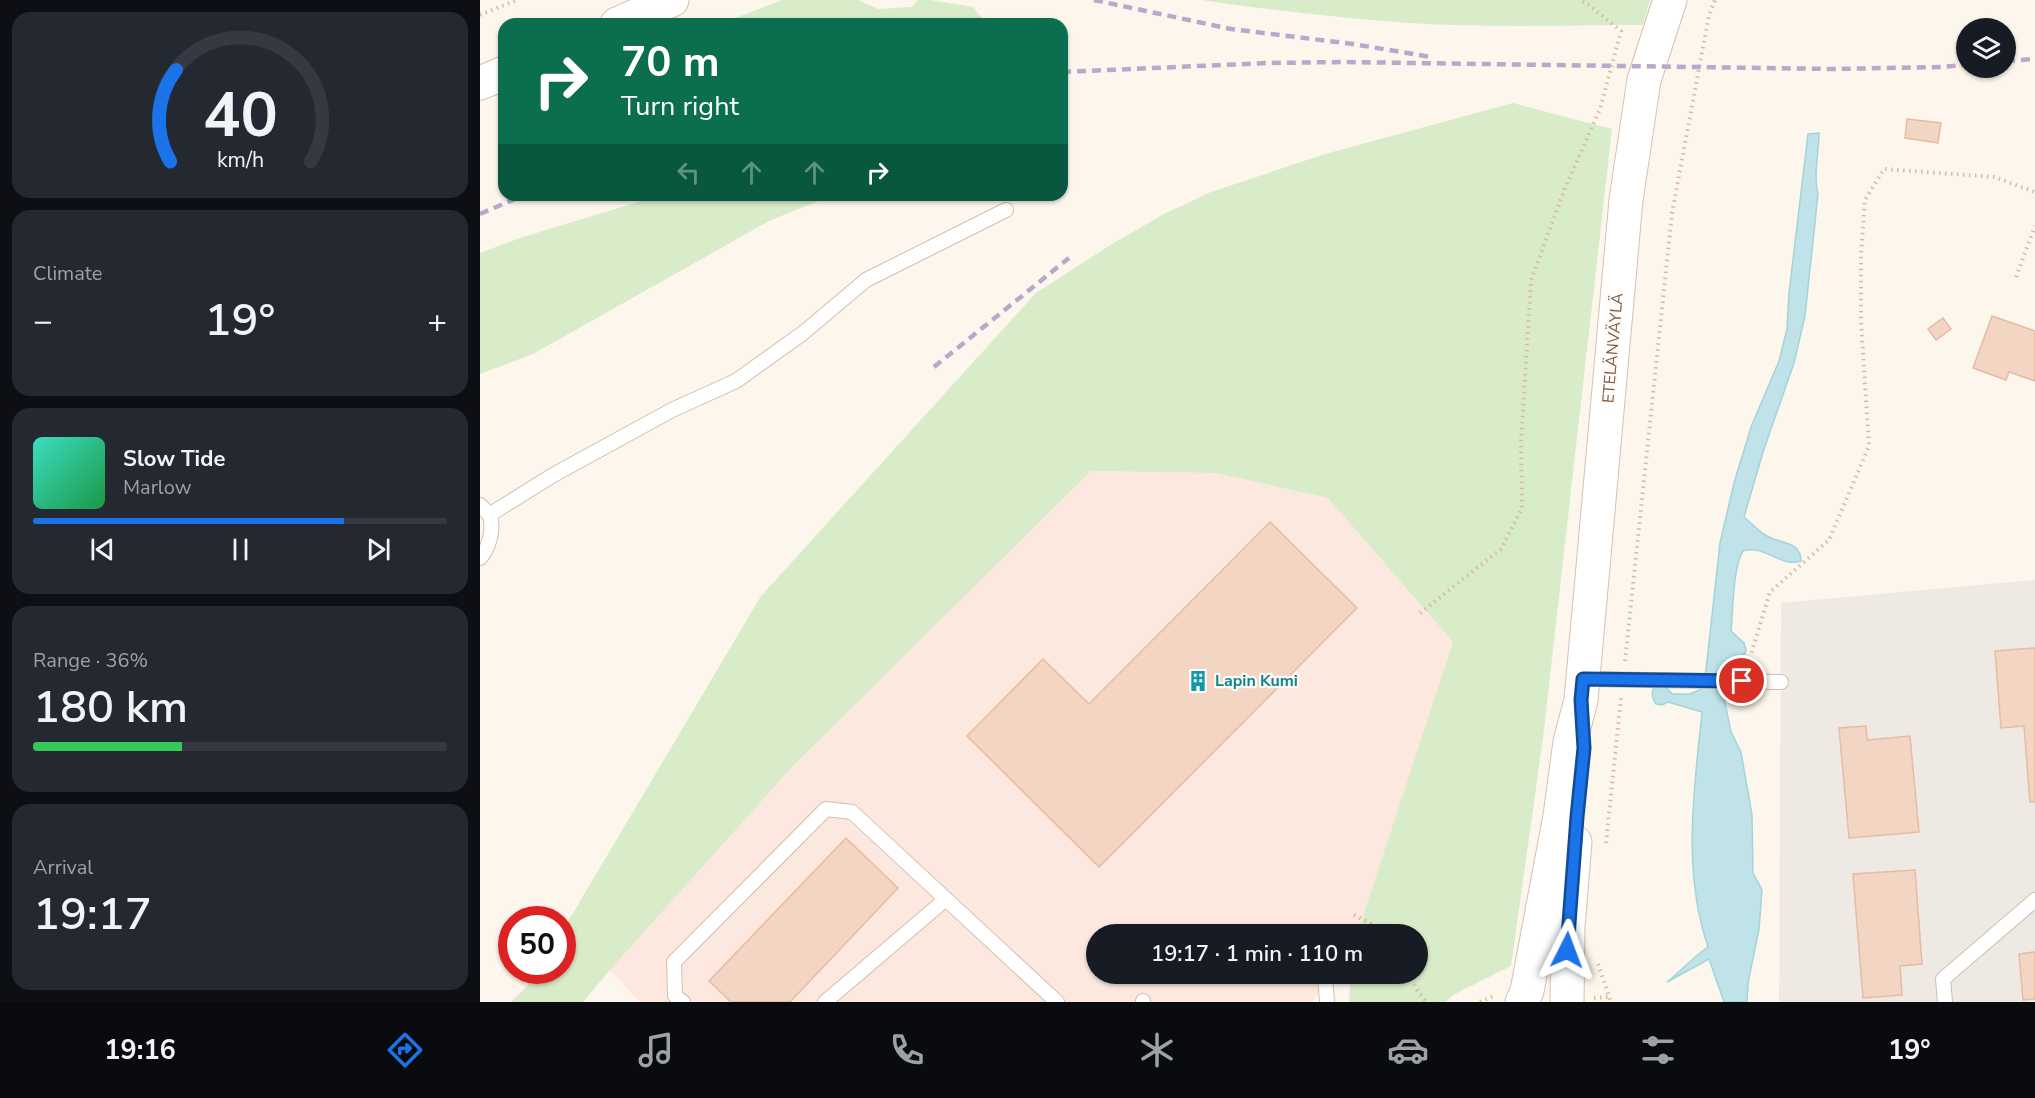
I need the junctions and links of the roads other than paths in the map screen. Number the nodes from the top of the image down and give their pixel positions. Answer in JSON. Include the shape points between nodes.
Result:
{"nodes":[{"id":1,"x":672,"y":0,"type":"edge"},
{"id":2,"x":1670,"y":0,"type":"edge"},
{"id":3,"x":631,"y":18,"type":"edge"},
{"id":4,"x":498,"y":76,"type":"edge"},
{"id":5,"x":480,"y":83,"type":"edge"},
{"id":6,"x":1006,"y":210,"type":"dead end"},
{"id":7,"x":485,"y":510,"type":"edge"},
{"id":8,"x":480,"y":558,"type":"edge"},
{"id":9,"x":1781,"y":682,"type":"dead end"},
{"id":10,"x":1582,"y":690,"type":"junction"},
{"id":11,"x":946,"y":899,"type":"junction"},
{"id":12,"x":2035,"y":900,"type":"edge"},
{"id":13,"x":1326,"y":984,"type":"edge"},
{"id":14,"x":683,"y":1002,"type":"edge"},
{"id":15,"x":825,"y":1002,"type":"edge"},
{"id":16,"x":1056,"y":1002,"type":"edge"},
{"id":17,"x":1327,"y":1002,"type":"edge"},
{"id":18,"x":1522,"y":1002,"type":"edge"},
{"id":19,"x":1567,"y":1002,"type":"edge"},
{"id":20,"x":1945,"y":1002,"type":"edge"}],
"edges":[{"from":1,"to":3,"type":"main road"},
{"from":2,"to":10,"type":"main road","name":"ETELÄNVÄYLÄ","via":[[1644,80],[1626,201]]},
{"from":4,"to":5,"type":"main road"},
{"from":6,"to":7,"type":"lane","via":[[866,280],[803,333],[736,381],[672,410]]},
{"from":7,"to":8,"type":"lane","via":[[491,531]]},
{"from":9,"to":10,"type":"lane","via":[[1623,680]]},
{"from":10,"to":18,"type":"main road","name":"ETELÄNVÄYLÄ","via":[[1543,914]]},
{"from":10,"to":19,"type":"main road","name":"ETELÄNVÄYLÄ","via":[[1584,748],[1568,927]]},
{"from":11,"to":14,"type":"lane","via":[[852,812],[826,809],[674,962],[675,996]]},
{"from":11,"to":15,"type":"lane"},
{"from":11,"to":16,"type":"lane"},
{"from":12,"to":20,"type":"lane","via":[[1943,979]]},
{"from":13,"to":17,"type":"lane"}]}
